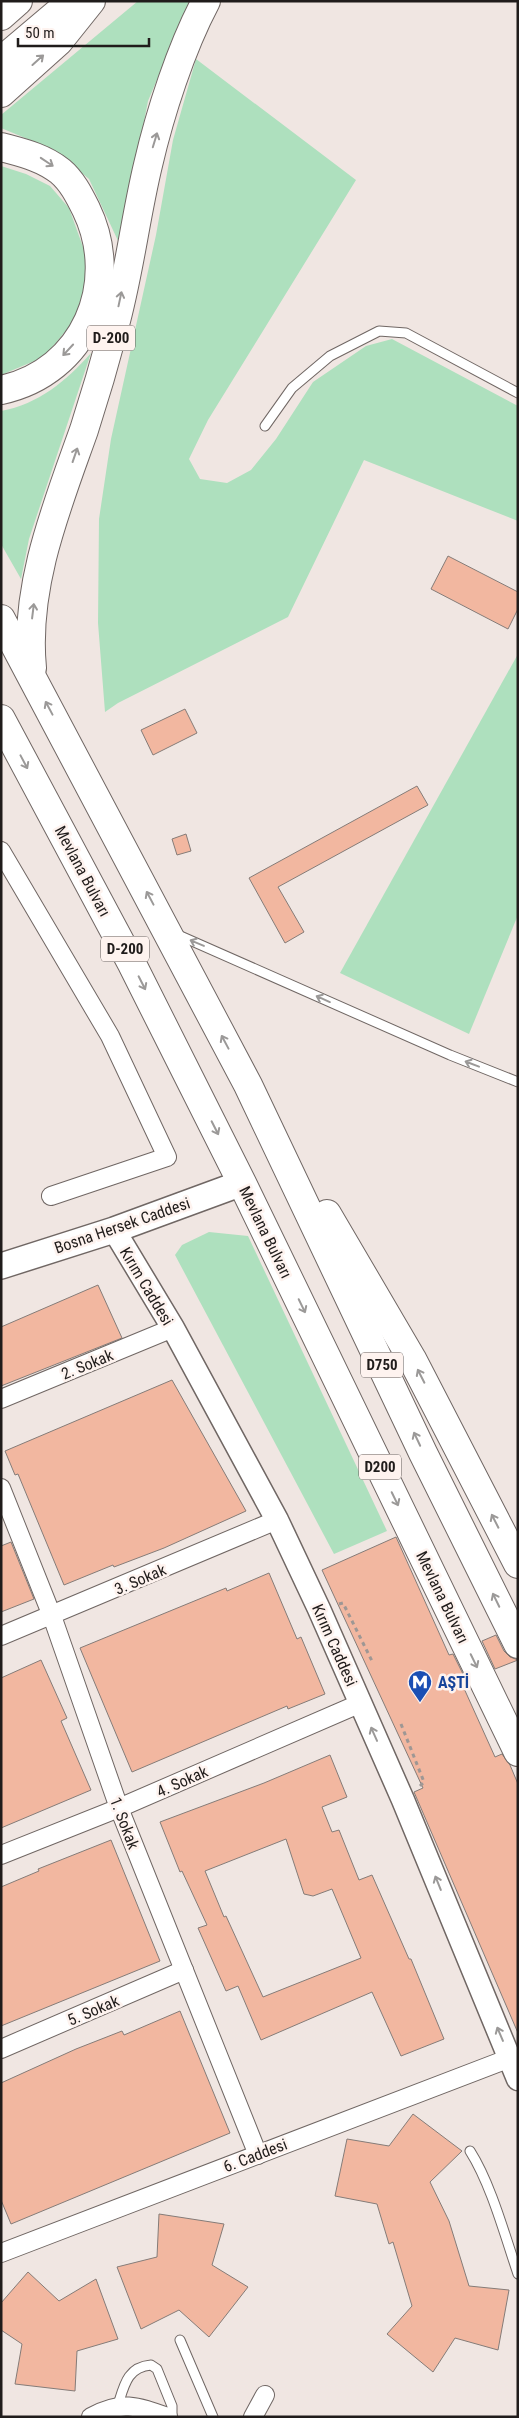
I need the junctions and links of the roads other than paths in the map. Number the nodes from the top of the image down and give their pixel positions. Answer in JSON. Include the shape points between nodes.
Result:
{"nodes":[{"id":1,"x":18,"y":1,"type":"edge"},
{"id":2,"x":72,"y":1,"type":"edge"},
{"id":3,"x":91,"y":1,"type":"edge"},
{"id":4,"x":206,"y":1,"type":"edge"},
{"id":5,"x":1,"y":16,"type":"edge"},
{"id":6,"x":1,"y":61,"type":"edge"},
{"id":7,"x":1,"y":92,"type":"edge"},
{"id":8,"x":1,"y":146,"type":"edge"},
{"id":9,"x":1,"y":390,"type":"edge"},
{"id":10,"x":518,"y":393,"type":"edge"},
{"id":11,"x":264,"y":426,"type":"dead end"},
{"id":12,"x":1,"y":619,"type":"edge"},
{"id":13,"x":33,"y":677,"type":"junction"},
{"id":14,"x":1,"y":719,"type":"edge"},
{"id":15,"x":1,"y":851,"type":"edge"},
{"id":16,"x":167,"y":931,"type":"junction"},
{"id":17,"x":518,"y":1082,"type":"edge"},
{"id":18,"x":248,"y":1085,"type":"junction"},
{"id":19,"x":242,"y":1183,"type":"junction"},
{"id":20,"x":50,"y":1196,"type":"dead end"},
{"id":21,"x":114,"y":1230,"type":"junction"},
{"id":22,"x":1,"y":1266,"type":"edge"},
{"id":23,"x":172,"y":1328,"type":"junction"},
{"id":24,"x":1,"y":1399,"type":"edge"},
{"id":25,"x":1,"y":1488,"type":"edge"},
{"id":26,"x":277,"y":1520,"type":"junction"},
{"id":27,"x":518,"y":1564,"type":"edge"},
{"id":28,"x":52,"y":1616,"type":"junction"},
{"id":29,"x":1,"y":1636,"type":"edge"},
{"id":30,"x":518,"y":1644,"type":"edge"},
{"id":31,"x":361,"y":1703,"type":"junction"},
{"id":32,"x":518,"y":1752,"type":"edge"},
{"id":33,"x":118,"y":1808,"type":"junction"},
{"id":34,"x":1,"y":1855,"type":"edge"},
{"id":35,"x":184,"y":1970,"type":"junction"},
{"id":36,"x":1,"y":2049,"type":"edge"},
{"id":37,"x":514,"y":2068,"type":"edge"},
{"id":38,"x":470,"y":2150,"type":"dead end"},
{"id":39,"x":258,"y":2155,"type":"junction"},
{"id":40,"x":1,"y":2253,"type":"edge"},
{"id":41,"x":518,"y":2274,"type":"edge"},
{"id":42,"x":180,"y":2340,"type":"dead end"},
{"id":43,"x":265,"y":2395,"type":"dead end"},
{"id":44,"x":118,"y":2405,"type":"junction"},
{"id":45,"x":91,"y":2417,"type":"edge"},
{"id":46,"x":168,"y":2417,"type":"edge"},
{"id":47,"x":172,"y":2417,"type":"edge"},
{"id":48,"x":213,"y":2417,"type":"edge"},
{"id":49,"x":253,"y":2417,"type":"edge"}],
"edges":[{"from":1,"to":5,"type":"main road"},
{"from":2,"to":6,"type":"main road"},
{"from":7,"to":3,"type":"main road","one_way":true,"via":[[59,41]]},
{"from":13,"to":4,"type":"main road","number":"D-200","one_way":true,"via":[[29,639],[49,532],[115,326],[148,164],[174,80]]},
{"from":8,"to":9,"type":"main road","one_way":true,"via":[[41,158],[61,172],[78,192],[93,222],[101,250],[101,278],[92,317],[71,348],[52,367],[16,386]]},
{"from":10,"to":11,"type":"lane","via":[[406,333],[379,331],[330,356],[292,388]]},
{"from":12,"to":13,"type":"main road"},
{"from":16,"to":13,"type":"main road","number":"D-200","one_way":true},
{"from":14,"to":19,"type":"main road","name":"Mevlana Bulvarı","number":"D-200","one_way":true,"via":[[132,964]]},
{"from":15,"to":20,"type":"street","via":[[110,1036],[167,1157]]},
{"from":17,"to":16,"type":"lane","one_way":true},
{"from":18,"to":16,"type":"main road","number":"D-200","one_way":true},
{"from":27,"to":18,"type":"main road","one_way":true,"via":[[412,1359]]},
{"from":30,"to":18,"type":"main road","number":"D750","one_way":true},
{"from":19,"to":21,"type":"main road","name":"Bosna Hersek Caddesi"},
{"from":19,"to":32,"type":"main road","name":"Mevlana Bulvarı","number":"D200","one_way":true},
{"from":21,"to":22,"type":"main road","name":"Bosna Hersek Caddesi"},
{"from":21,"to":23,"type":"street","name":"Kırım Caddesi"},
{"from":23,"to":24,"type":"street","name":"2. Sokak"},
{"from":23,"to":26,"type":"street","name":"Kırım Caddesi"},
{"from":25,"to":28,"type":"street","name":"1. Sokak"},
{"from":26,"to":28,"type":"street","name":"3. Sokak"},
{"from":26,"to":31,"type":"street","name":"Kırım Caddesi"},
{"from":28,"to":29,"type":"street","name":"3. Sokak"},
{"from":28,"to":33,"type":"street","name":"1. Sokak"},
{"from":31,"to":33,"type":"street","name":"4. Sokak"},
{"from":37,"to":31,"type":"street","name":"Kırım Caddesi","one_way":true},
{"from":33,"to":34,"type":"street","name":"4. Sokak"},
{"from":33,"to":35,"type":"street","name":"1. Sokak"},
{"from":35,"to":36,"type":"street","name":"5. Sokak"},
{"from":35,"to":39,"type":"street","name":"1. Sokak"},
{"from":37,"to":39,"type":"street","name":"6. Caddesi"},
{"from":38,"to":41,"type":"lane"},
{"from":39,"to":40,"type":"street","name":"6. Caddesi"},
{"from":42,"to":48,"type":"lane"},
{"from":43,"to":49,"type":"street"},
{"from":44,"to":45,"type":"street"},
{"from":44,"to":46,"type":"street"},
{"from":44,"to":47,"type":"lane","via":[[125,2380],[133,2371],[151,2366],[157,2369],[172,2406]]}]}
